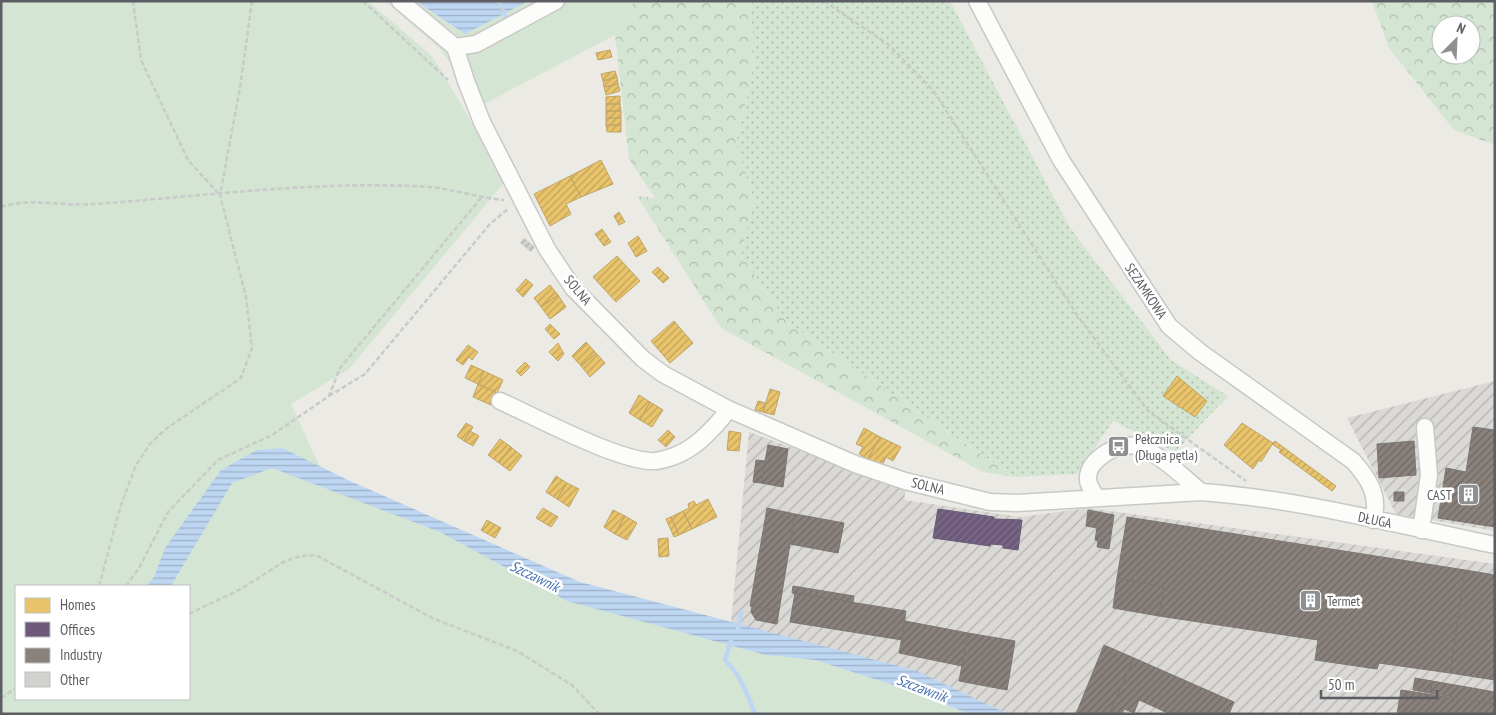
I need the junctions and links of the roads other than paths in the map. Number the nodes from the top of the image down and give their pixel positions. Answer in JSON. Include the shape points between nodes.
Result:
{"nodes":[{"id":1,"x":400,"y":1,"type":"edge"},
{"id":2,"x":556,"y":1,"type":"edge"},
{"id":3,"x":977,"y":1,"type":"edge"},
{"id":4,"x":455,"y":47,"type":"junction"},
{"id":5,"x":500,"y":401,"type":"dead end"},
{"id":6,"x":728,"y":409,"type":"junction"},
{"id":7,"x":1425,"y":427,"type":"dead end"},
{"id":8,"x":1201,"y":492,"type":"junction"},
{"id":9,"x":1089,"y":498,"type":"junction"},
{"id":10,"x":1373,"y":520,"type":"junction"},
{"id":11,"x":1421,"y":530,"type":"junction"},
{"id":12,"x":1495,"y":544,"type":"edge"}],
"edges":[{"from":1,"to":4,"type":"street"},
{"from":2,"to":4,"type":"street","via":[[476,44]]},
{"from":3,"to":10,"type":"street","name":"SEZAMKOWA","via":[[1062,160],[1169,326],[1353,462],[1369,479],[1376,502]]},
{"from":4,"to":6,"type":"street","name":"SOLNA","via":[[482,122],[520,200],[573,288],[643,359],[663,374]]},
{"from":5,"to":6,"type":"street","via":[[630,458],[656,461],[697,444]]},
{"from":6,"to":9,"type":"street","name":"SOLNA","via":[[855,464],[905,481],[990,502]]},
{"from":7,"to":11,"type":"street","via":[[1429,475]]},
{"from":8,"to":9,"type":"street","name":"SOLNA"},
{"from":8,"to":9,"type":"street","via":[[1174,469],[1133,445],[1119,447],[1100,456],[1090,468]]},
{"from":8,"to":10,"type":"street","name":"DŁUGA","via":[[1255,497]]},
{"from":10,"to":11,"type":"street","name":"DŁUGA"},
{"from":11,"to":12,"type":"street","name":"DŁUGA"}]}
